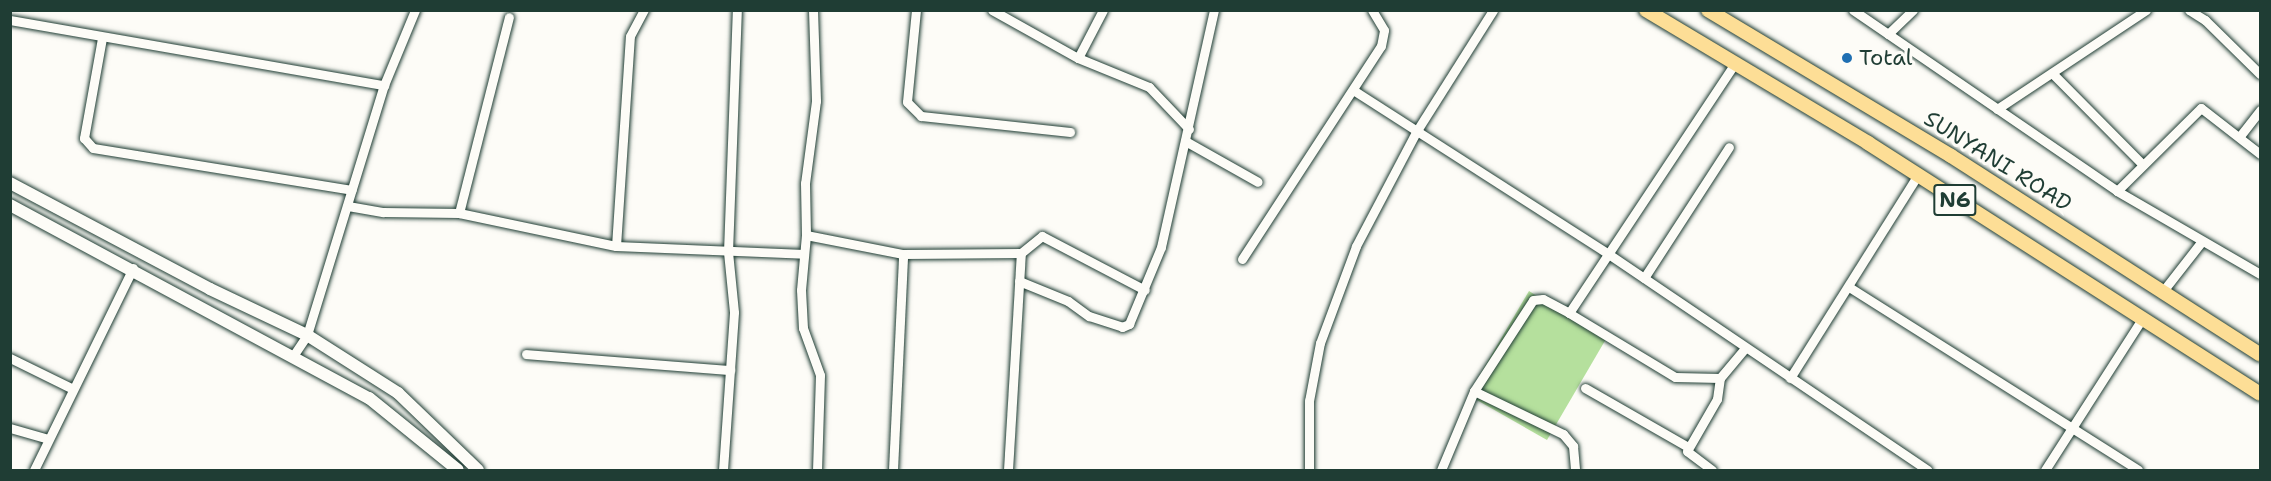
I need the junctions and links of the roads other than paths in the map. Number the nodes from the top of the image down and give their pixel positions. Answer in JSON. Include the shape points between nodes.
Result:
{"nodes":[{"id":1,"x":415,"y":10,"type":"edge"},
{"id":2,"x":644,"y":10,"type":"edge"},
{"id":3,"x":737,"y":10,"type":"edge"},
{"id":4,"x":813,"y":10,"type":"edge"},
{"id":5,"x":916,"y":10,"type":"edge"},
{"id":6,"x":992,"y":10,"type":"edge"},
{"id":7,"x":1103,"y":10,"type":"edge"},
{"id":8,"x":1214,"y":10,"type":"edge"},
{"id":9,"x":1372,"y":10,"type":"edge"},
{"id":10,"x":1493,"y":10,"type":"edge"},
{"id":11,"x":1646,"y":10,"type":"edge"},
{"id":12,"x":1708,"y":10,"type":"edge"},
{"id":13,"x":1852,"y":10,"type":"edge"},
{"id":14,"x":1913,"y":10,"type":"edge"},
{"id":15,"x":2146,"y":10,"type":"edge"},
{"id":16,"x":2189,"y":10,"type":"edge"},
{"id":17,"x":508,"y":16,"type":"dead end"},
{"id":18,"x":10,"y":20,"type":"edge"},
{"id":19,"x":1888,"y":34,"type":"junction"},
{"id":20,"x":102,"y":38,"type":"junction"},
{"id":21,"x":1078,"y":58,"type":"junction"},
{"id":22,"x":1735,"y":63,"type":"junction"},
{"id":23,"x":2052,"y":73,"type":"junction"},
{"id":24,"x":2260,"y":74,"type":"edge"},
{"id":25,"x":384,"y":85,"type":"junction"},
{"id":26,"x":1353,"y":90,"type":"junction"},
{"id":27,"x":1997,"y":109,"type":"junction"},
{"id":28,"x":2260,"y":111,"type":"edge"},
{"id":29,"x":1189,"y":129,"type":"junction"},
{"id":30,"x":1070,"y":132,"type":"dead end"},
{"id":31,"x":1416,"y":132,"type":"junction"},
{"id":32,"x":2240,"y":136,"type":"junction"},
{"id":33,"x":1187,"y":142,"type":"junction"},
{"id":34,"x":1729,"y":147,"type":"dead end"},
{"id":35,"x":2260,"y":154,"type":"edge"},
{"id":36,"x":2143,"y":165,"type":"junction"},
{"id":37,"x":1917,"y":176,"type":"junction"},
{"id":38,"x":1258,"y":182,"type":"dead end"},
{"id":39,"x":10,"y":183,"type":"edge"},
{"id":40,"x":352,"y":190,"type":"junction"},
{"id":41,"x":2117,"y":191,"type":"junction"},
{"id":42,"x":10,"y":206,"type":"edge"},
{"id":43,"x":348,"y":206,"type":"junction"},
{"id":44,"x":459,"y":213,"type":"junction"},
{"id":45,"x":807,"y":235,"type":"junction"},
{"id":46,"x":2202,"y":241,"type":"junction"},
{"id":47,"x":616,"y":246,"type":"junction"},
{"id":48,"x":728,"y":252,"type":"junction"},
{"id":49,"x":1021,"y":253,"type":"junction"},
{"id":50,"x":1606,"y":253,"type":"junction"},
{"id":51,"x":804,"y":254,"type":"junction"},
{"id":52,"x":903,"y":254,"type":"junction"},
{"id":53,"x":1242,"y":259,"type":"dead end"},
{"id":54,"x":133,"y":268,"type":"junction"},
{"id":55,"x":2260,"y":274,"type":"edge"},
{"id":56,"x":1644,"y":278,"type":"junction"},
{"id":57,"x":1019,"y":281,"type":"junction"},
{"id":58,"x":1849,"y":287,"type":"junction"},
{"id":59,"x":1144,"y":290,"type":"junction"},
{"id":60,"x":2163,"y":291,"type":"junction"},
{"id":61,"x":1569,"y":313,"type":"junction"},
{"id":62,"x":2142,"y":319,"type":"junction"},
{"id":63,"x":307,"y":335,"type":"junction"},
{"id":64,"x":1744,"y":349,"type":"junction"},
{"id":65,"x":526,"y":354,"type":"dead end"},
{"id":66,"x":2260,"y":354,"type":"edge"},
{"id":67,"x":293,"y":356,"type":"junction"},
{"id":68,"x":10,"y":358,"type":"edge"},
{"id":69,"x":730,"y":370,"type":"junction"},
{"id":70,"x":1720,"y":378,"type":"junction"},
{"id":71,"x":1790,"y":378,"type":"junction"},
{"id":72,"x":1585,"y":388,"type":"dead end"},
{"id":73,"x":73,"y":389,"type":"junction"},
{"id":74,"x":1474,"y":391,"type":"junction"},
{"id":75,"x":2260,"y":394,"type":"edge"},
{"id":76,"x":10,"y":428,"type":"edge"},
{"id":77,"x":2074,"y":428,"type":"junction"},
{"id":78,"x":48,"y":439,"type":"junction"},
{"id":79,"x":1688,"y":447,"type":"junction"},
{"id":80,"x":35,"y":468,"type":"edge"},
{"id":81,"x":47,"y":471,"type":"edge"},
{"id":82,"x":458,"y":471,"type":"edge"},
{"id":83,"x":478,"y":471,"type":"edge"},
{"id":84,"x":723,"y":471,"type":"edge"},
{"id":85,"x":818,"y":471,"type":"edge"},
{"id":86,"x":893,"y":471,"type":"edge"},
{"id":87,"x":1008,"y":471,"type":"edge"},
{"id":88,"x":1309,"y":471,"type":"edge"},
{"id":89,"x":1441,"y":471,"type":"edge"},
{"id":90,"x":1575,"y":471,"type":"edge"},
{"id":91,"x":1712,"y":471,"type":"edge"},
{"id":92,"x":1928,"y":471,"type":"edge"},
{"id":93,"x":2045,"y":471,"type":"edge"},
{"id":94,"x":2138,"y":471,"type":"edge"}],
"edges":[{"from":1,"to":25,"type":"street"},
{"from":2,"to":47,"type":"street","via":[[630,36]]},
{"from":3,"to":48,"type":"street"},
{"from":4,"to":45,"type":"street","via":[[816,101],[805,183]]},
{"from":5,"to":30,"type":"street","via":[[907,102],[921,116]]},
{"from":6,"to":21,"type":"street"},
{"from":7,"to":21,"type":"street"},
{"from":8,"to":29,"type":"street"},
{"from":9,"to":26,"type":"street","via":[[1381,20],[1384,40]]},
{"from":10,"to":31,"type":"street"},
{"from":11,"to":22,"type":"main road","number":"N6"},
{"from":12,"to":60,"type":"main road","name":"SUNYANI ROAD","number":"N6","via":[[1951,156]]},
{"from":13,"to":19,"type":"street"},
{"from":14,"to":19,"type":"street"},
{"from":15,"to":23,"type":"street"},
{"from":16,"to":24,"type":"street","via":[[2205,20]]},
{"from":17,"to":44,"type":"street"},
{"from":18,"to":20,"type":"street"},
{"from":19,"to":27,"type":"street"},
{"from":20,"to":25,"type":"street","via":[[223,54]]},
{"from":20,"to":40,"type":"street","via":[[84,138],[93,148]]},
{"from":21,"to":29,"type":"street","via":[[1149,87]]},
{"from":22,"to":37,"type":"main road","number":"N6"},
{"from":22,"to":50,"type":"street"},
{"from":23,"to":27,"type":"street"},
{"from":23,"to":36,"type":"street"},
{"from":25,"to":40,"type":"street"},
{"from":26,"to":31,"type":"street"},
{"from":26,"to":53,"type":"street"},
{"from":27,"to":41,"type":"street"},
{"from":28,"to":32,"type":"street"},
{"from":29,"to":33,"type":"street"},
{"from":31,"to":50,"type":"street"},
{"from":31,"to":88,"type":"street","via":[[1356,246],[1320,344],[1309,401]]},
{"from":32,"to":35,"type":"street"},
{"from":32,"to":36,"type":"street","via":[[2201,108]]},
{"from":33,"to":38,"type":"street"},
{"from":33,"to":59,"type":"street"},
{"from":34,"to":56,"type":"street"},
{"from":36,"to":41,"type":"street"},
{"from":37,"to":58,"type":"street"},
{"from":37,"to":62,"type":"main road","number":"N6"},
{"from":39,"to":63,"type":"street","via":[[210,289]]},
{"from":40,"to":43,"type":"street"},
{"from":41,"to":46,"type":"street"},
{"from":42,"to":54,"type":"street"},
{"from":43,"to":44,"type":"street","via":[[383,212]]},
{"from":43,"to":63,"type":"street"},
{"from":44,"to":47,"type":"street"},
{"from":45,"to":51,"type":"street"},
{"from":45,"to":52,"type":"street"},
{"from":46,"to":55,"type":"street"},
{"from":46,"to":60,"type":"street"},
{"from":47,"to":48,"type":"street"},
{"from":48,"to":51,"type":"street"},
{"from":48,"to":69,"type":"street","via":[[734,312]]},
{"from":49,"to":52,"type":"street"},
{"from":49,"to":57,"type":"street"},
{"from":49,"to":59,"type":"street","via":[[1042,236]]},
{"from":50,"to":56,"type":"street"},
{"from":50,"to":61,"type":"street"},
{"from":51,"to":85,"type":"street","via":[[803,328],[820,375]]},
{"from":52,"to":86,"type":"street"},
{"from":54,"to":67,"type":"street"},
{"from":54,"to":73,"type":"street"},
{"from":56,"to":64,"type":"street"},
{"from":57,"to":59,"type":"street","via":[[1122,327],[1129,324]]},
{"from":57,"to":87,"type":"street"},
{"from":58,"to":71,"type":"street"},
{"from":58,"to":77,"type":"street"},
{"from":60,"to":66,"type":"main road","name":"SUNYANI ROAD","number":"N6"},
{"from":61,"to":70,"type":"street","via":[[1668,374]]},
{"from":61,"to":74,"type":"street","via":[[1544,299],[1533,300]]},
{"from":62,"to":75,"type":"main road","number":"N6"},
{"from":62,"to":77,"type":"street"},
{"from":63,"to":67,"type":"street"},
{"from":63,"to":83,"type":"street","via":[[398,393]]},
{"from":64,"to":70,"type":"street"},
{"from":64,"to":71,"type":"street"},
{"from":65,"to":69,"type":"street"},
{"from":67,"to":82,"type":"street","via":[[377,403]]},
{"from":68,"to":73,"type":"street"},
{"from":69,"to":84,"type":"street"},
{"from":70,"to":79,"type":"street","via":[[1717,399]]},
{"from":71,"to":92,"type":"street"},
{"from":72,"to":79,"type":"street"},
{"from":73,"to":78,"type":"street"},
{"from":74,"to":89,"type":"street"},
{"from":74,"to":90,"type":"street","via":[[1563,434],[1573,446]]},
{"from":76,"to":78,"type":"street"},
{"from":77,"to":93,"type":"street"},
{"from":77,"to":94,"type":"street"},
{"from":78,"to":80,"type":"street"},
{"from":79,"to":91,"type":"street","via":[[1692,459]]},
{"from":80,"to":81,"type":"street"}]}
